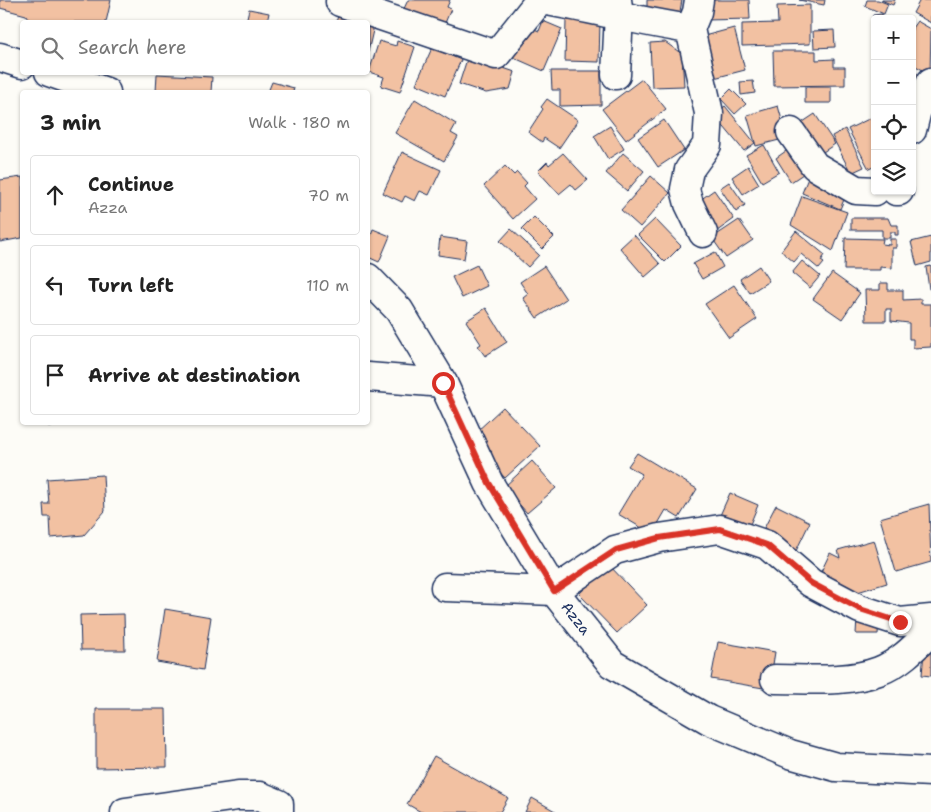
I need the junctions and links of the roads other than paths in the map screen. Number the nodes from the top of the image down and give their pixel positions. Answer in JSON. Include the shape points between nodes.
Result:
{"nodes":[{"id":1,"x":699,"y":0,"type":"edge"},
{"id":2,"x":340,"y":2,"type":"dead end"},
{"id":3,"x":618,"y":7,"type":"edge"},
{"id":4,"x":690,"y":29,"type":"junction"},
{"id":5,"x":0,"y":57,"type":"edge"},
{"id":6,"x":20,"y":63,"type":"edge"},
{"id":7,"x":58,"y":75,"type":"edge"},
{"id":8,"x":616,"y":75,"type":"dead end"},
{"id":9,"x":931,"y":82,"type":"edge"},
{"id":10,"x":100,"y":90,"type":"edge"},
{"id":11,"x":916,"y":114,"type":"edge"},
{"id":12,"x":791,"y":132,"type":"dead end"},
{"id":13,"x":871,"y":191,"type":"edge"},
{"id":14,"x":703,"y":233,"type":"dead end"},
{"id":15,"x":370,"y":280,"type":"edge"},
{"id":16,"x":370,"y":377,"type":"edge"},
{"id":17,"x":443,"y":383,"type":"junction"},
{"id":18,"x":445,"y":587,"type":"dead end"},
{"id":19,"x":554,"y":591,"type":"junction"},
{"id":20,"x":931,"y":618,"type":"edge"},
{"id":21,"x":931,"y":631,"type":"edge"},
{"id":22,"x":775,"y":678,"type":"dead end"},
{"id":23,"x":931,"y":772,"type":"edge"},
{"id":24,"x":125,"y":812,"type":"edge"},
{"id":25,"x":279,"y":812,"type":"edge"}],
"edges":[{"from":1,"to":4,"type":"street"},
{"from":2,"to":3,"type":"street","via":[[496,55],[540,0]]},
{"from":3,"to":4,"type":"street","via":[[652,24]]},
{"from":3,"to":8,"type":"street"},
{"from":4,"to":14,"type":"street","via":[[709,113],[707,144],[690,170],[685,189]]},
{"from":5,"to":6,"type":"street"},
{"from":7,"to":10,"type":"street"},
{"from":9,"to":11,"type":"street"},
{"from":12,"to":13,"type":"street","via":[[815,166],[856,190]]},
{"from":15,"to":17,"type":"street","name":"Azza","via":[[400,310]]},
{"from":16,"to":17,"type":"street"},
{"from":17,"to":19,"type":"street","name":"Azza","via":[[489,483]]},
{"from":18,"to":19,"type":"street"},
{"from":19,"to":20,"type":"street","via":[[616,550],[659,538],[720,529],[767,545],[811,583],[860,609],[900,622]]},
{"from":19,"to":23,"type":"street","name":"Azza","via":[[612,664],[709,720],[790,754],[836,767]]},
{"from":21,"to":22,"type":"street","via":[[908,653],[879,671],[842,678]]},
{"from":24,"to":25,"type":"street","via":[[238,796],[260,796],[279,804]]}]}
